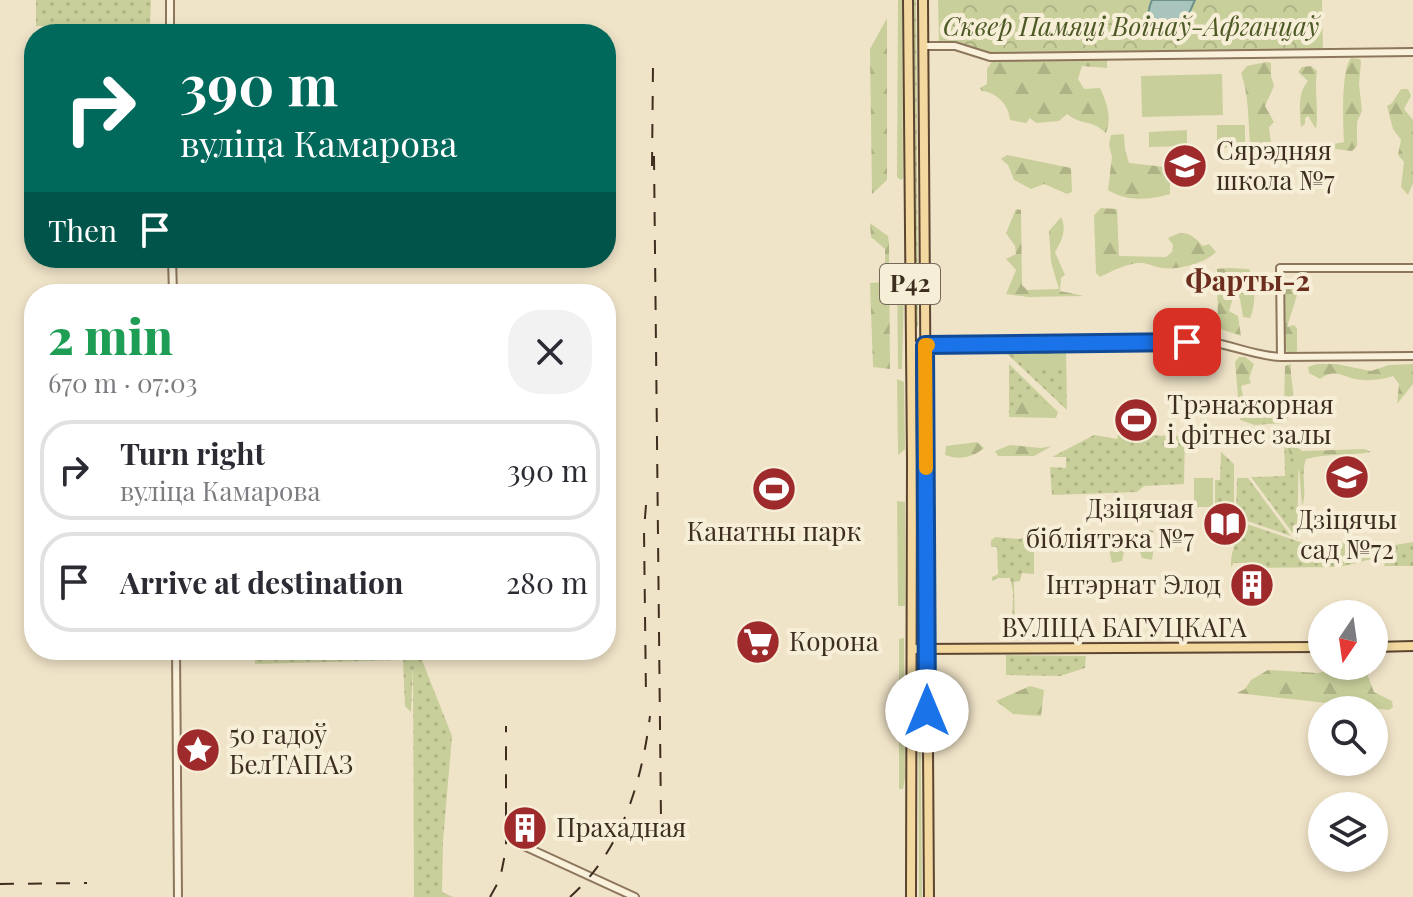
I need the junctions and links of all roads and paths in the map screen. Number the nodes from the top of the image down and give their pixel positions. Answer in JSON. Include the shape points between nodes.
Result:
{"nodes":[{"id":1,"x":170,"y":0,"type":"edge"},
{"id":2,"x":908,"y":0,"type":"edge"},
{"id":3,"x":923,"y":0,"type":"edge"},
{"id":4,"x":170,"y":24,"type":"edge"},
{"id":5,"x":925,"y":46,"type":"junction"},
{"id":6,"x":1413,"y":52,"type":"edge"},
{"id":7,"x":1413,"y":268,"type":"edge"},
{"id":8,"x":911,"y":345,"type":"junction"},
{"id":9,"x":925,"y":345,"type":"junction"},
{"id":10,"x":1412,"y":356,"type":"edge"},
{"id":11,"x":1281,"y":357,"type":"junction"},
{"id":12,"x":1413,"y":646,"type":"edge"},
{"id":13,"x":1308,"y":647,"type":"edge"},
{"id":14,"x":1388,"y":647,"type":"edge"},
{"id":15,"x":912,"y":649,"type":"junction"},
{"id":16,"x":926,"y":649,"type":"junction"},
{"id":17,"x":176,"y":660,"type":"edge"},
{"id":18,"x":526,"y":847,"type":"dead end"},
{"id":19,"x":178,"y":897,"type":"edge"},
{"id":20,"x":635,"y":897,"type":"edge"},
{"id":21,"x":911,"y":897,"type":"edge"},
{"id":22,"x":929,"y":897,"type":"edge"}],
"edges":[{"from":1,"to":4,"type":"street"},
{"from":2,"to":8,"type":"main road","number":"Р42"},
{"from":3,"to":5,"type":"main road","number":"Р42"},
{"from":5,"to":6,"type":"street","via":[[955,46],[990,57]]},
{"from":5,"to":9,"type":"main road","number":"Р42"},
{"from":7,"to":11,"type":"street","via":[[1280,268]]},
{"from":8,"to":9,"type":"street"},
{"from":8,"to":15,"type":"main road","number":"Р42"},
{"from":9,"to":11,"type":"street","via":[[1210,342]]},
{"from":9,"to":16,"type":"main road","number":"Р42"},
{"from":10,"to":11,"type":"street"},
{"from":12,"to":14,"type":"main road"},
{"from":13,"to":16,"type":"main road","name":"ВУЛІЦА БАГУЦКАГА"},
{"from":15,"to":16,"type":"main road","name":"ВУЛІЦА БАГУЦКАГА"},
{"from":15,"to":21,"type":"main road","number":"Р42"},
{"from":16,"to":22,"type":"main road","number":"Р42"},
{"from":17,"to":19,"type":"street"},
{"from":18,"to":20,"type":"street"}]}
